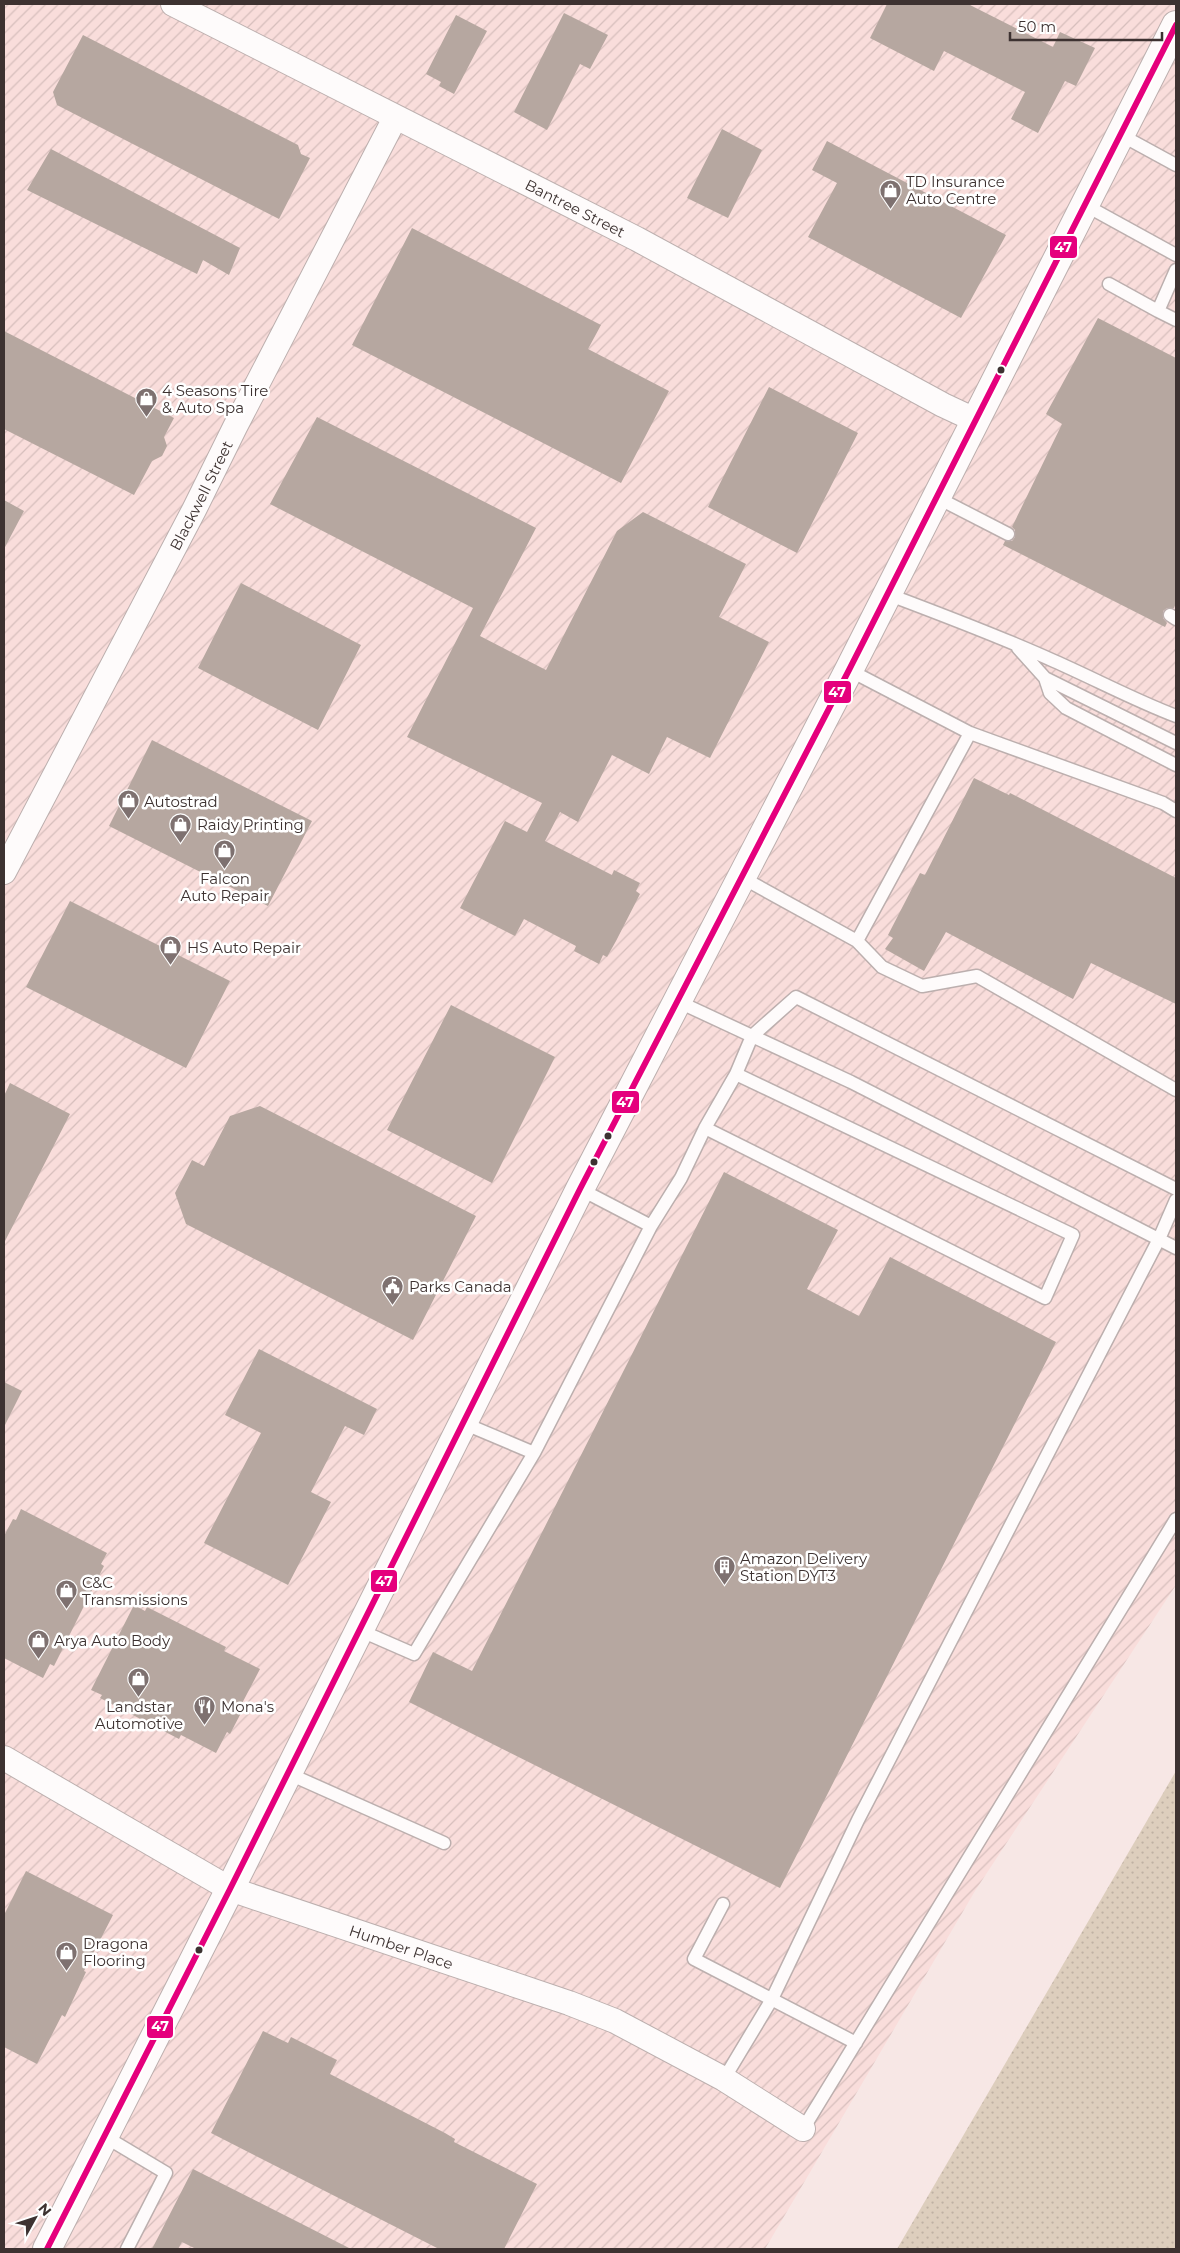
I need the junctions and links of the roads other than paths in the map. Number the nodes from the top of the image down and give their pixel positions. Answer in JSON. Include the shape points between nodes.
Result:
{"nodes":[{"id":1,"x":173,"y":4,"type":"edge"},
{"id":2,"x":1176,"y":25,"type":"edge"},
{"id":3,"x":395,"y":118,"type":"junction"},
{"id":4,"x":1121,"y":135,"type":"junction"},
{"id":5,"x":1176,"y":165,"type":"edge"},
{"id":6,"x":1085,"y":205,"type":"junction"},
{"id":7,"x":1176,"y":255,"type":"edge"},
{"id":8,"x":1176,"y":270,"type":"edge"},
{"id":9,"x":1109,"y":284,"type":"dead end"},
{"id":10,"x":1158,"y":311,"type":"junction"},
{"id":11,"x":1176,"y":320,"type":"edge"},
{"id":12,"x":975,"y":420,"type":"junction"},
{"id":13,"x":936,"y":497,"type":"junction"},
{"id":14,"x":1008,"y":534,"type":"dead end"},
{"id":15,"x":887,"y":594,"type":"junction"},
{"id":16,"x":1014,"y":644,"type":"junction"},
{"id":17,"x":849,"y":670,"type":"junction"},
{"id":18,"x":1045,"y":678,"type":"junction"},
{"id":19,"x":1176,"y":716,"type":"edge"},
{"id":20,"x":970,"y":733,"type":"junction"},
{"id":21,"x":1176,"y":743,"type":"edge"},
{"id":22,"x":1176,"y":765,"type":"edge"},
{"id":23,"x":1176,"y":811,"type":"edge"},
{"id":24,"x":4,"y":872,"type":"edge"},
{"id":25,"x":742,"y":876,"type":"junction"},
{"id":26,"x":857,"y":941,"type":"junction"},
{"id":27,"x":679,"y":1002,"type":"junction"},
{"id":28,"x":752,"y":1036,"type":"junction"},
{"id":29,"x":736,"y":1074,"type":"junction"},
{"id":30,"x":1176,"y":1090,"type":"edge"},
{"id":31,"x":705,"y":1128,"type":"junction"},
{"id":32,"x":580,"y":1189,"type":"junction"},
{"id":33,"x":1176,"y":1189,"type":"edge"},
{"id":34,"x":1176,"y":1200,"type":"edge"},
{"id":35,"x":651,"y":1226,"type":"junction"},
{"id":36,"x":1158,"y":1239,"type":"junction"},
{"id":37,"x":1176,"y":1248,"type":"edge"},
{"id":38,"x":463,"y":1423,"type":"junction"},
{"id":39,"x":534,"y":1453,"type":"junction"},
{"id":40,"x":1176,"y":1519,"type":"edge"},
{"id":41,"x":359,"y":1630,"type":"junction"},
{"id":42,"x":4,"y":1758,"type":"edge"},
{"id":43,"x":287,"y":1773,"type":"junction"},
{"id":44,"x":444,"y":1843,"type":"dead end"},
{"id":45,"x":230,"y":1889,"type":"junction"},
{"id":46,"x":723,"y":1904,"type":"dead end"},
{"id":47,"x":772,"y":1999,"type":"junction"},
{"id":48,"x":856,"y":2043,"type":"junction"},
{"id":49,"x":724,"y":2079,"type":"junction"},
{"id":50,"x":803,"y":2128,"type":"joint"},
{"id":51,"x":104,"y":2136,"type":"junction"},
{"id":52,"x":47,"y":2249,"type":"edge"},
{"id":53,"x":127,"y":2249,"type":"edge"}],
"edges":[{"from":1,"to":3,"type":"street","name":"Bantree Street"},
{"from":2,"to":4,"type":"street"},
{"from":3,"to":12,"type":"street","name":"Bantree Street","via":[[637,239]]},
{"from":3,"to":24,"type":"street","name":"Blackwell Street"},
{"from":4,"to":5,"type":"lane"},
{"from":4,"to":6,"type":"street"},
{"from":6,"to":7,"type":"lane"},
{"from":6,"to":12,"type":"street"},
{"from":8,"to":10,"type":"lane"},
{"from":9,"to":10,"type":"lane"},
{"from":10,"to":11,"type":"lane"},
{"from":12,"to":13,"type":"street"},
{"from":13,"to":14,"type":"lane"},
{"from":13,"to":15,"type":"street"},
{"from":15,"to":16,"type":"lane"},
{"from":15,"to":17,"type":"street"},
{"from":16,"to":18,"type":"lane"},
{"from":16,"to":19,"type":"lane"},
{"from":17,"to":20,"type":"lane"},
{"from":17,"to":25,"type":"street"},
{"from":18,"to":21,"type":"lane"},
{"from":18,"to":22,"type":"lane","via":[[1050,693],[1066,708]]},
{"from":20,"to":23,"type":"lane","via":[[1163,803]]},
{"from":20,"to":26,"type":"lane"},
{"from":25,"to":26,"type":"lane"},
{"from":25,"to":27,"type":"street"},
{"from":26,"to":30,"type":"lane","via":[[882,967],[922,986],[977,976]]},
{"from":27,"to":28,"type":"lane"},
{"from":27,"to":32,"type":"street"},
{"from":28,"to":29,"type":"lane"},
{"from":28,"to":33,"type":"lane","via":[[796,996]]},
{"from":28,"to":36,"type":"lane","via":[[851,1082]]},
{"from":29,"to":31,"type":"lane"},
{"from":29,"to":31,"type":"lane","via":[[1073,1235],[1045,1298]]},
{"from":31,"to":35,"type":"lane","via":[[681,1178]]},
{"from":32,"to":35,"type":"lane"},
{"from":32,"to":38,"type":"street"},
{"from":34,"to":36,"type":"lane"},
{"from":35,"to":39,"type":"lane"},
{"from":36,"to":37,"type":"lane"},
{"from":36,"to":47,"type":"lane","via":[[858,1820]]},
{"from":38,"to":39,"type":"lane"},
{"from":38,"to":41,"type":"street"},
{"from":39,"to":41,"type":"lane","via":[[414,1654]]},
{"from":40,"to":48,"type":"lane"},
{"from":41,"to":43,"type":"street"},
{"from":42,"to":45,"type":"street","name":"Humber Place"},
{"from":43,"to":44,"type":"lane"},
{"from":43,"to":45,"type":"street"},
{"from":45,"to":49,"type":"street","name":"Humber Place","via":[[569,2003],[615,2021]]},
{"from":45,"to":51,"type":"street"},
{"from":46,"to":47,"type":"lane","via":[[694,1959]]},
{"from":47,"to":48,"type":"lane"},
{"from":47,"to":49,"type":"lane"},
{"from":48,"to":50,"type":"lane"},
{"from":49,"to":50,"type":"street","name":"Humber Place"},
{"from":51,"to":52,"type":"street"},
{"from":51,"to":53,"type":"lane","via":[[166,2173]]}]}
